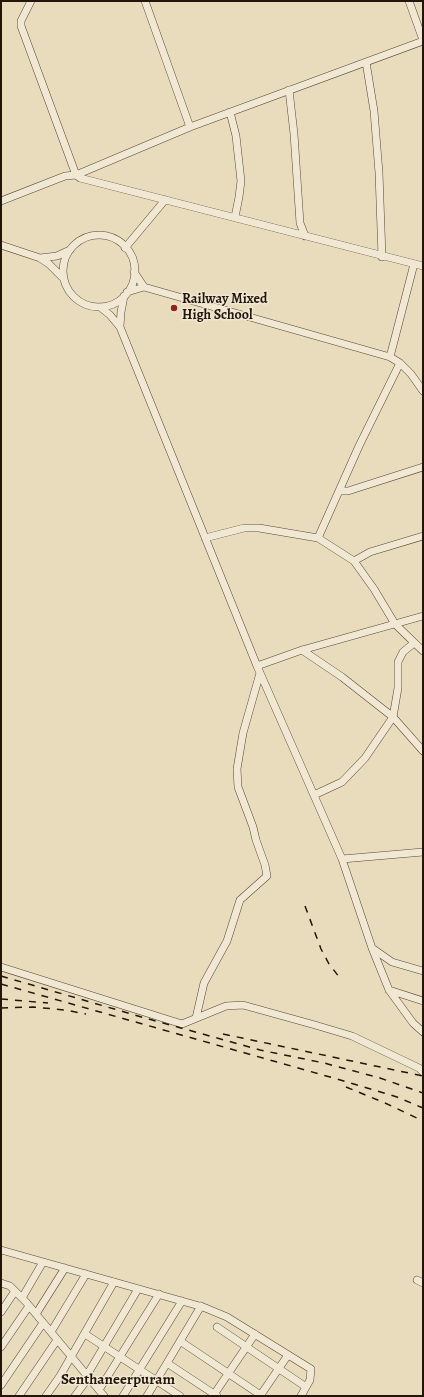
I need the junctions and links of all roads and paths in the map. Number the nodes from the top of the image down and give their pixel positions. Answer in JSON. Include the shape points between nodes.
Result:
{"nodes":[{"id":1,"x":31,"y":1,"type":"edge"},
{"id":2,"x":145,"y":1,"type":"edge"},
{"id":3,"x":409,"y":1,"type":"edge"},
{"id":4,"x":423,"y":41,"type":"edge"},
{"id":5,"x":366,"y":62,"type":"junction"},
{"id":6,"x":289,"y":90,"type":"junction"},
{"id":7,"x":230,"y":112,"type":"junction"},
{"id":8,"x":190,"y":127,"type":"junction"},
{"id":9,"x":76,"y":175,"type":"junction"},
{"id":10,"x":165,"y":200,"type":"junction"},
{"id":11,"x":1,"y":201,"type":"edge"},
{"id":12,"x":235,"y":217,"type":"junction"},
{"id":13,"x":305,"y":236,"type":"junction"},
{"id":14,"x":1,"y":245,"type":"edge"},
{"id":15,"x":126,"y":248,"type":"junction"},
{"id":16,"x":70,"y":250,"type":"junction"},
{"id":17,"x":382,"y":256,"type":"junction"},
{"id":18,"x":40,"y":258,"type":"junction"},
{"id":19,"x":414,"y":264,"type":"junction"},
{"id":20,"x":423,"y":266,"type":"edge"},
{"id":21,"x":134,"y":272,"type":"junction"},
{"id":22,"x":62,"y":277,"type":"junction"},
{"id":23,"x":144,"y":287,"type":"junction"},
{"id":24,"x":126,"y":294,"type":"junction"},
{"id":25,"x":100,"y":307,"type":"junction"},
{"id":26,"x":120,"y":327,"type":"junction"},
{"id":27,"x":390,"y":357,"type":"junction"},
{"id":28,"x":400,"y":363,"type":"junction"},
{"id":29,"x":423,"y":391,"type":"edge"},
{"id":30,"x":423,"y":468,"type":"edge"},
{"id":31,"x":340,"y":491,"type":"junction"},
{"id":32,"x":423,"y":536,"type":"edge"},
{"id":33,"x":205,"y":538,"type":"junction"},
{"id":34,"x":318,"y":538,"type":"junction"},
{"id":35,"x":354,"y":561,"type":"junction"},
{"id":36,"x":423,"y":616,"type":"edge"},
{"id":37,"x":395,"y":624,"type":"junction"},
{"id":38,"x":414,"y":643,"type":"junction"},
{"id":39,"x":302,"y":650,"type":"junction"},
{"id":40,"x":423,"y":651,"type":"edge"},
{"id":41,"x":259,"y":670,"type":"junction"},
{"id":42,"x":393,"y":717,"type":"junction"},
{"id":43,"x":423,"y":751,"type":"edge"},
{"id":44,"x":314,"y":796,"type":"junction"},
{"id":45,"x":423,"y":852,"type":"edge"},
{"id":46,"x":342,"y":859,"type":"junction"},
{"id":47,"x":372,"y":948,"type":"junction"},
{"id":48,"x":1,"y":967,"type":"edge"},
{"id":49,"x":423,"y":971,"type":"edge"},
{"id":50,"x":389,"y":990,"type":"junction"},
{"id":51,"x":423,"y":1001,"type":"edge"},
{"id":52,"x":196,"y":1018,"type":"junction"},
{"id":53,"x":423,"y":1032,"type":"edge"},
{"id":54,"x":423,"y":1072,"type":"edge"},
{"id":55,"x":1,"y":1250,"type":"edge"},
{"id":56,"x":43,"y":1262,"type":"junction"},
{"id":57,"x":65,"y":1268,"type":"junction"},
{"id":58,"x":86,"y":1274,"type":"junction"},
{"id":59,"x":114,"y":1282,"type":"junction"},
{"id":60,"x":1,"y":1283,"type":"edge"},
{"id":61,"x":138,"y":1289,"type":"junction"},
{"id":62,"x":15,"y":1291,"type":"junction"},
{"id":63,"x":159,"y":1294,"type":"junction"},
{"id":64,"x":22,"y":1298,"type":"junction"},
{"id":65,"x":182,"y":1301,"type":"junction"},
{"id":66,"x":29,"y":1306,"type":"junction"},
{"id":67,"x":201,"y":1306,"type":"junction"},
{"id":68,"x":1,"y":1312,"type":"edge"},
{"id":69,"x":36,"y":1314,"type":"junction"},
{"id":70,"x":43,"y":1323,"type":"junction"},
{"id":71,"x":217,"y":1327,"type":"dead end"},
{"id":72,"x":51,"y":1332,"type":"junction"},
{"id":73,"x":85,"y":1334,"type":"junction"},
{"id":74,"x":255,"y":1334,"type":"junction"},
{"id":75,"x":57,"y":1340,"type":"junction"},
{"id":76,"x":180,"y":1341,"type":"junction"},
{"id":77,"x":104,"y":1346,"type":"junction"},
{"id":78,"x":1,"y":1347,"type":"edge"},
{"id":79,"x":246,"y":1347,"type":"junction"},
{"id":80,"x":288,"y":1355,"type":"junction"},
{"id":81,"x":71,"y":1356,"type":"junction"},
{"id":82,"x":120,"y":1356,"type":"junction"},
{"id":83,"x":167,"y":1363,"type":"junction"},
{"id":84,"x":140,"y":1369,"type":"junction"},
{"id":85,"x":278,"y":1369,"type":"junction"},
{"id":86,"x":229,"y":1374,"type":"junction"},
{"id":87,"x":88,"y":1376,"type":"junction"},
{"id":88,"x":157,"y":1380,"type":"junction"},
{"id":89,"x":1,"y":1385,"type":"edge"},
{"id":90,"x":306,"y":1388,"type":"junction"},
{"id":91,"x":100,"y":1393,"type":"edge"},
{"id":92,"x":215,"y":1395,"type":"edge"},
{"id":93,"x":19,"y":1396,"type":"edge"},
{"id":94,"x":46,"y":1396,"type":"edge"},
{"id":95,"x":75,"y":1396,"type":"edge"},
{"id":96,"x":123,"y":1396,"type":"edge"},
{"id":97,"x":147,"y":1396,"type":"edge"},
{"id":98,"x":180,"y":1396,"type":"edge"},
{"id":99,"x":260,"y":1396,"type":"edge"},
{"id":100,"x":301,"y":1396,"type":"edge"}],
"edges":[{"from":1,"to":9,"type":"street","via":[[21,26]]},
{"from":2,"to":8,"type":"street"},
{"from":3,"to":4,"type":"street"},
{"from":4,"to":5,"type":"street"},
{"from":5,"to":6,"type":"street"},
{"from":5,"to":17,"type":"street","via":[[374,111]]},
{"from":6,"to":7,"type":"street"},
{"from":6,"to":13,"type":"street","via":[[300,223]]},
{"from":7,"to":8,"type":"street"},
{"from":7,"to":12,"type":"street","via":[[236,136],[241,181]]},
{"from":8,"to":9,"type":"street"},
{"from":9,"to":10,"type":"street"},
{"from":9,"to":11,"type":"street","via":[[65,176]]},
{"from":10,"to":12,"type":"street"},
{"from":10,"to":15,"type":"street"},
{"from":12,"to":13,"type":"street"},
{"from":13,"to":17,"type":"street"},
{"from":14,"to":18,"type":"street"},
{"from":15,"to":16,"type":"street","via":[[113,238],[97,236],[82,240]]},
{"from":15,"to":21,"type":"street"},
{"from":16,"to":18,"type":"street","via":[[57,256]]},
{"from":16,"to":22,"type":"street"},
{"from":17,"to":19,"type":"street"},
{"from":18,"to":22,"type":"street"},
{"from":19,"to":20,"type":"street"},
{"from":19,"to":27,"type":"street"},
{"from":21,"to":23,"type":"street"},
{"from":21,"to":24,"type":"street"},
{"from":22,"to":25,"type":"street","via":[[76,298],[84,304]]},
{"from":23,"to":24,"type":"street"},
{"from":23,"to":27,"type":"street"},
{"from":24,"to":25,"type":"street","via":[[111,305]]},
{"from":24,"to":26,"type":"street","via":[[120,312]]},
{"from":25,"to":26,"type":"street"},
{"from":26,"to":33,"type":"street"},
{"from":27,"to":28,"type":"street"},
{"from":28,"to":29,"type":"street"},
{"from":28,"to":31,"type":"street"},
{"from":30,"to":31,"type":"street","via":[[348,491]]},
{"from":31,"to":34,"type":"street"},
{"from":32,"to":35,"type":"street","via":[[370,552]]},
{"from":33,"to":34,"type":"street","via":[[244,528],[259,528]]},
{"from":33,"to":41,"type":"street"},
{"from":34,"to":35,"type":"street"},
{"from":35,"to":37,"type":"street"},
{"from":36,"to":37,"type":"street"},
{"from":37,"to":38,"type":"street"},
{"from":37,"to":39,"type":"street"},
{"from":38,"to":40,"type":"street"},
{"from":38,"to":42,"type":"street","via":[[403,652],[398,662],[398,688]]},
{"from":39,"to":41,"type":"street"},
{"from":39,"to":42,"type":"street"},
{"from":41,"to":44,"type":"street"},
{"from":41,"to":52,"type":"street","via":[[237,769],[238,787],[267,876],[240,900],[227,942],[204,983]]},
{"from":42,"to":43,"type":"street"},
{"from":42,"to":44,"type":"street","via":[[365,758],[342,782]]},
{"from":44,"to":46,"type":"street"},
{"from":45,"to":46,"type":"street"},
{"from":46,"to":47,"type":"street"},
{"from":47,"to":49,"type":"street","via":[[392,962]]},
{"from":47,"to":50,"type":"street"},
{"from":48,"to":52,"type":"street","via":[[174,1022],[182,1024]]},
{"from":50,"to":51,"type":"street"},
{"from":50,"to":53,"type":"street","via":[[413,1023]]},
{"from":52,"to":54,"type":"street","via":[[226,1006],[242,1005],[352,1036]]},
{"from":55,"to":56,"type":"street"},
{"from":56,"to":57,"type":"street"},
{"from":56,"to":64,"type":"street"},
{"from":57,"to":58,"type":"street"},
{"from":57,"to":69,"type":"street"},
{"from":58,"to":59,"type":"street"},
{"from":58,"to":72,"type":"street"},
{"from":59,"to":61,"type":"street"},
{"from":59,"to":73,"type":"street"},
{"from":60,"to":62,"type":"street"},
{"from":61,"to":63,"type":"street"},
{"from":61,"to":77,"type":"street"},
{"from":62,"to":64,"type":"street"},
{"from":62,"to":68,"type":"street"},
{"from":63,"to":65,"type":"street"},
{"from":63,"to":82,"type":"street"},
{"from":64,"to":66,"type":"street"},
{"from":65,"to":67,"type":"street"},
{"from":65,"to":84,"type":"street"},
{"from":66,"to":69,"type":"street"},
{"from":66,"to":78,"type":"street"},
{"from":67,"to":74,"type":"street","via":[[227,1317]]},
{"from":67,"to":76,"type":"street"},
{"from":69,"to":70,"type":"street"},
{"from":70,"to":72,"type":"street"},
{"from":70,"to":89,"type":"street"},
{"from":71,"to":79,"type":"street"},
{"from":72,"to":75,"type":"street"},
{"from":73,"to":77,"type":"street"},
{"from":73,"to":81,"type":"street"},
{"from":74,"to":79,"type":"street"},
{"from":74,"to":80,"type":"street"},
{"from":75,"to":81,"type":"street"},
{"from":75,"to":93,"type":"street"},
{"from":76,"to":83,"type":"street"},
{"from":76,"to":86,"type":"street"},
{"from":77,"to":82,"type":"street"},
{"from":77,"to":87,"type":"street"},
{"from":79,"to":85,"type":"street"},
{"from":79,"to":86,"type":"street"},
{"from":80,"to":85,"type":"street"},
{"from":80,"to":90,"type":"street","via":[[311,1369]]},
{"from":81,"to":87,"type":"street"},
{"from":81,"to":94,"type":"street"},
{"from":82,"to":84,"type":"street"},
{"from":82,"to":91,"type":"street"},
{"from":83,"to":88,"type":"street"},
{"from":83,"to":92,"type":"street"},
{"from":84,"to":88,"type":"street"},
{"from":84,"to":96,"type":"street"},
{"from":85,"to":90,"type":"street"},
{"from":85,"to":99,"type":"street"},
{"from":86,"to":92,"type":"street"},
{"from":86,"to":99,"type":"street"},
{"from":87,"to":91,"type":"street"},
{"from":87,"to":95,"type":"street"},
{"from":88,"to":97,"type":"street"},
{"from":88,"to":98,"type":"street"},
{"from":90,"to":100,"type":"street"}]}
